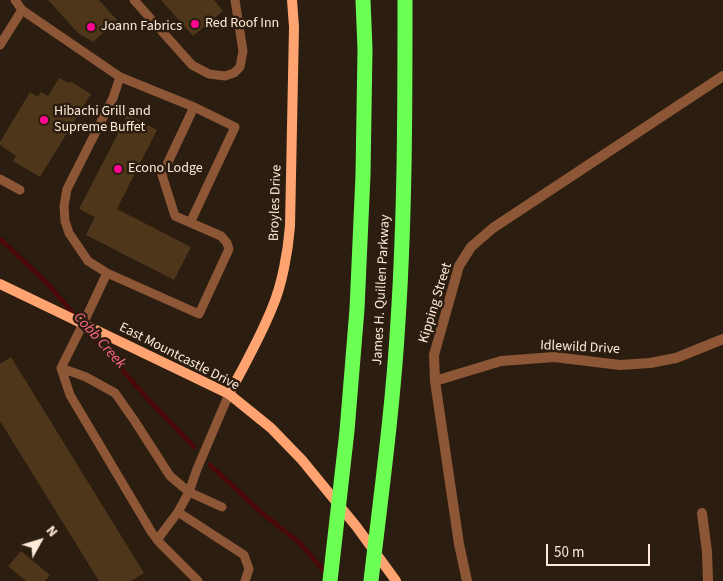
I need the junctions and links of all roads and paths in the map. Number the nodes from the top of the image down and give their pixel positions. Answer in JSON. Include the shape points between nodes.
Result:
{"nodes":[{"id":1,"x":15,"y":0,"type":"edge"},
{"id":2,"x":134,"y":0,"type":"edge"},
{"id":3,"x":235,"y":0,"type":"edge"},
{"id":4,"x":292,"y":0,"type":"edge"},
{"id":5,"x":364,"y":0,"type":"edge"},
{"id":6,"x":405,"y":0,"type":"edge"},
{"id":7,"x":22,"y":10,"type":"junction"},
{"id":8,"x":0,"y":45,"type":"edge"},
{"id":9,"x":723,"y":76,"type":"edge"},
{"id":10,"x":120,"y":77,"type":"junction"},
{"id":11,"x":194,"y":107,"type":"junction"},
{"id":12,"x":0,"y":179,"type":"edge"},
{"id":13,"x":20,"y":190,"type":"dead end"},
{"id":14,"x":190,"y":223,"type":"junction"},
{"id":15,"x":107,"y":273,"type":"junction"},
{"id":16,"x":0,"y":284,"type":"edge"},
{"id":17,"x":84,"y":324,"type":"junction"},
{"id":18,"x":723,"y":339,"type":"edge"},
{"id":19,"x":61,"y":368,"type":"junction"},
{"id":20,"x":435,"y":381,"type":"junction"},
{"id":21,"x":229,"y":394,"type":"junction"},
{"id":22,"x":189,"y":492,"type":"junction"},
{"id":23,"x":222,"y":507,"type":"dead end"},
{"id":24,"x":178,"y":512,"type":"junction"},
{"id":25,"x":702,"y":512,"type":"dead end"},
{"id":26,"x":157,"y":540,"type":"junction"},
{"id":27,"x":331,"y":578,"type":"edge"},
{"id":28,"x":198,"y":581,"type":"edge"},
{"id":29,"x":244,"y":581,"type":"edge"},
{"id":30,"x":371,"y":581,"type":"edge"},
{"id":31,"x":396,"y":581,"type":"edge"},
{"id":32,"x":467,"y":581,"type":"edge"},
{"id":33,"x":708,"y":581,"type":"edge"}],
"edges":[{"from":1,"to":7,"type":"lane"},
{"from":2,"to":3,"type":"lane","via":[[192,65],[209,74],[225,76],[240,67],[243,51]]},
{"from":4,"to":21,"type":"street","name":"Broyles Drive","via":[[288,248],[273,307]]},
{"from":5,"to":27,"type":"highway","name":"James H. Quillen Parkway","via":[[363,175],[357,309]]},
{"from":6,"to":30,"type":"highway","name":"James H. Quillen Parkway","via":[[399,312],[392,406]]},
{"from":7,"to":8,"type":"lane"},
{"from":7,"to":10,"type":"lane"},
{"from":9,"to":20,"type":"street","name":"Kipping Street","via":[[492,228],[471,247],[459,266],[434,355]]},
{"from":10,"to":11,"type":"lane"},
{"from":10,"to":15,"type":"lane","via":[[113,98],[67,189],[64,206],[69,233],[88,261]]},
{"from":11,"to":14,"type":"lane","via":[[162,175],[175,216]]},
{"from":11,"to":14,"type":"lane","via":[[235,127]]},
{"from":12,"to":13,"type":"lane"},
{"from":14,"to":15,"type":"lane","via":[[221,236],[229,249],[199,314]]},
{"from":15,"to":17,"type":"lane"},
{"from":16,"to":17,"type":"street","name":"East Mountcastle Drive"},
{"from":17,"to":19,"type":"lane"},
{"from":17,"to":21,"type":"street","name":"East Mountcastle Drive"},
{"from":18,"to":20,"type":"street","name":"Idlewild Drive","via":[[676,358],[650,363],[620,365],[554,357],[528,359],[501,362]]},
{"from":19,"to":22,"type":"lane","via":[[114,393],[170,476]]},
{"from":19,"to":26,"type":"lane","via":[[70,395]]},
{"from":20,"to":32,"type":"street","name":"Kipping Street"},
{"from":21,"to":22,"type":"lane"},
{"from":21,"to":31,"type":"street","name":"East Mountcastle Drive","via":[[302,460]]},
{"from":22,"to":23,"type":"lane"},
{"from":22,"to":24,"type":"lane"},
{"from":24,"to":26,"type":"lane"},
{"from":24,"to":29,"type":"lane","via":[[244,555],[249,569]]},
{"from":25,"to":33,"type":"street"},
{"from":26,"to":28,"type":"lane"}]}
